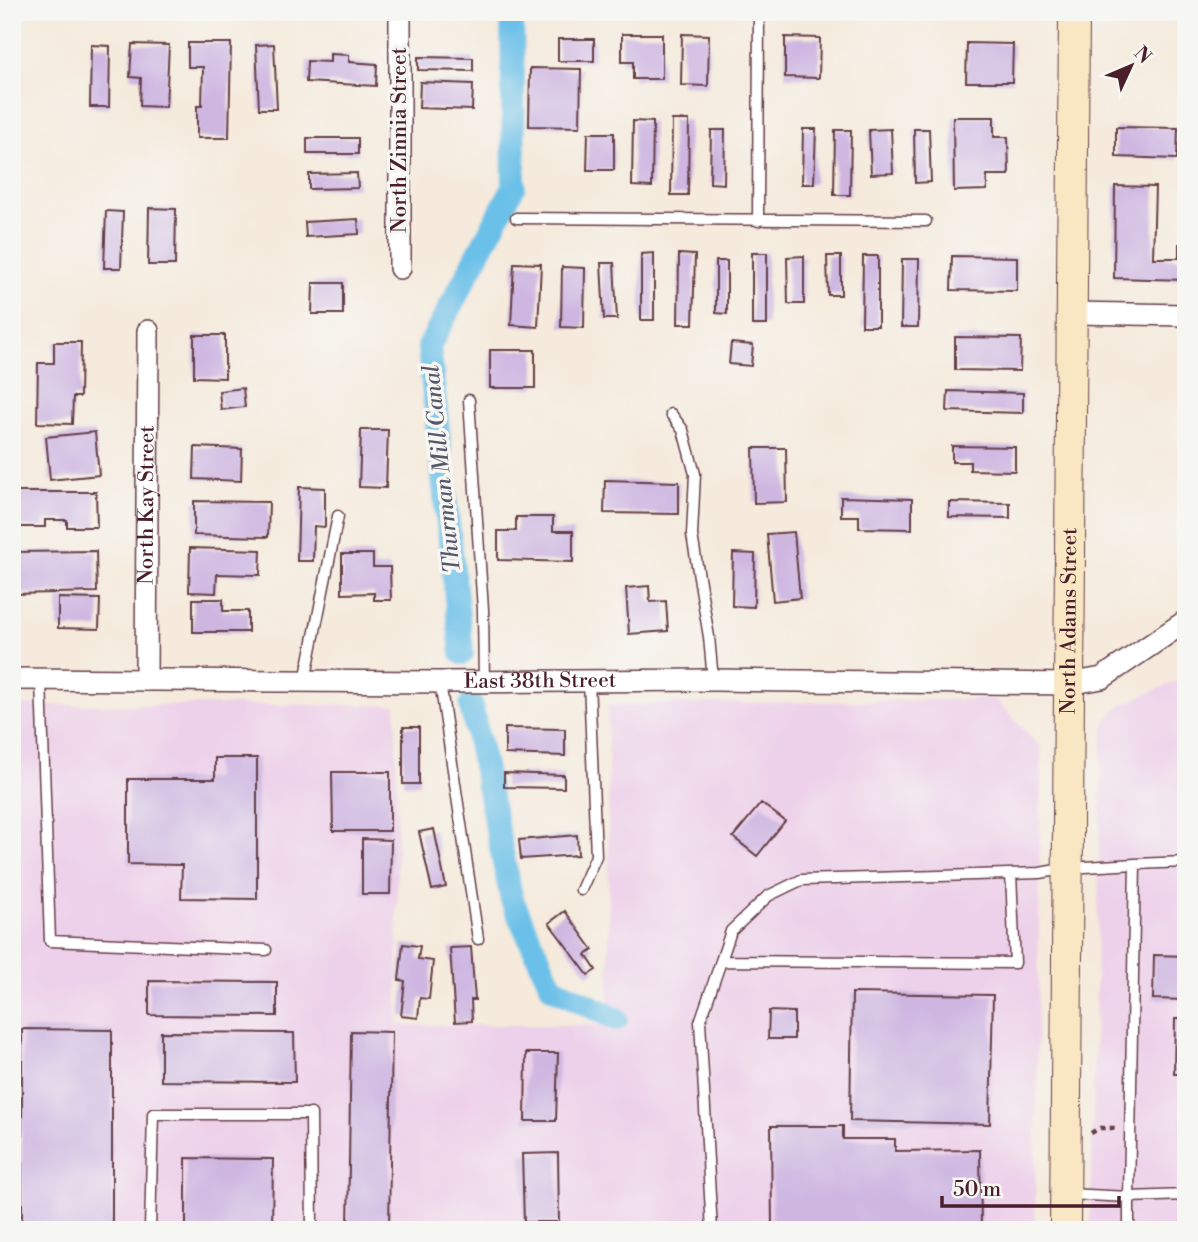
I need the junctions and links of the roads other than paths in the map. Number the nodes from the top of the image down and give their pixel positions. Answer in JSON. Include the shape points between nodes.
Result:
{"nodes":[{"id":1,"x":400,"y":12,"type":"edge"},
{"id":2,"x":759,"y":12,"type":"edge"},
{"id":3,"x":1074,"y":12,"type":"edge"},
{"id":4,"x":516,"y":218,"type":"dead end"},
{"id":5,"x":758,"y":221,"type":"junction"},
{"id":6,"x":926,"y":221,"type":"dead end"},
{"id":7,"x":400,"y":268,"type":"dead end"},
{"id":8,"x":1072,"y":313,"type":"junction"},
{"id":9,"x":1186,"y":315,"type":"edge"},
{"id":10,"x":148,"y":331,"type":"dead end"},
{"id":11,"x":469,"y":400,"type":"dead end"},
{"id":12,"x":671,"y":414,"type":"dead end"},
{"id":13,"x":338,"y":516,"type":"dead end"},
{"id":14,"x":1186,"y":621,"type":"edge"},
{"id":15,"x":12,"y":679,"type":"edge"},
{"id":16,"x":41,"y":680,"type":"junction"},
{"id":17,"x":146,"y":680,"type":"junction"},
{"id":18,"x":713,"y":680,"type":"junction"},
{"id":19,"x":305,"y":681,"type":"junction"},
{"id":20,"x":589,"y":681,"type":"junction"},
{"id":21,"x":440,"y":682,"type":"junction"},
{"id":22,"x":484,"y":682,"type":"junction"},
{"id":23,"x":1069,"y":684,"type":"junction"},
{"id":24,"x":1186,"y":862,"type":"edge"},
{"id":25,"x":1135,"y":864,"type":"junction"},
{"id":26,"x":1068,"y":868,"type":"junction"},
{"id":27,"x":1011,"y":874,"type":"junction"},
{"id":28,"x":582,"y":890,"type":"dead end"},
{"id":29,"x":478,"y":939,"type":"dead end"},
{"id":30,"x":266,"y":950,"type":"dead end"},
{"id":31,"x":721,"y":961,"type":"junction"},
{"id":32,"x":1065,"y":1194,"type":"junction"},
{"id":33,"x":1186,"y":1195,"type":"edge"},
{"id":34,"x":1129,"y":1197,"type":"junction"},
{"id":35,"x":150,"y":1230,"type":"edge"},
{"id":36,"x":312,"y":1230,"type":"edge"},
{"id":37,"x":712,"y":1230,"type":"edge"},
{"id":38,"x":1065,"y":1230,"type":"edge"},
{"id":39,"x":1129,"y":1230,"type":"edge"}],
"edges":[{"from":1,"to":7,"type":"street","name":"North Zinnia Street"},
{"from":2,"to":5,"type":"lane"},
{"from":3,"to":8,"type":"street","name":"North Adams Street"},
{"from":4,"to":5,"type":"lane"},
{"from":5,"to":6,"type":"lane"},
{"from":8,"to":9,"type":"street"},
{"from":8,"to":23,"type":"street","name":"North Adams Street"},
{"from":10,"to":17,"type":"street","name":"North Kay Street"},
{"from":11,"to":22,"type":"lane"},
{"from":12,"to":18,"type":"lane","via":[[683,430],[695,474],[692,535]]},
{"from":13,"to":19,"type":"lane"},
{"from":14,"to":23,"type":"street","name":"East 38th Street","via":[[1102,678]]},
{"from":15,"to":16,"type":"street","name":"East 38th Street"},
{"from":16,"to":17,"type":"street","name":"East 38th Street"},
{"from":16,"to":30,"type":"lane","via":[[50,941]]},
{"from":17,"to":19,"type":"street","name":"East 38th Street"},
{"from":18,"to":20,"type":"street","name":"East 38th Street"},
{"from":18,"to":23,"type":"street","name":"East 38th Street"},
{"from":19,"to":21,"type":"street","name":"East 38th Street"},
{"from":20,"to":22,"type":"street","name":"East 38th Street"},
{"from":20,"to":28,"type":"lane","via":[[596,856]]},
{"from":21,"to":22,"type":"street","name":"East 38th Street"},
{"from":21,"to":29,"type":"lane"},
{"from":23,"to":26,"type":"street","name":"North Adams Street"},
{"from":24,"to":25,"type":"lane"},
{"from":25,"to":26,"type":"lane"},
{"from":25,"to":34,"type":"lane"},
{"from":26,"to":27,"type":"lane"},
{"from":26,"to":32,"type":"street","name":"North Adams Street"},
{"from":27,"to":31,"type":"lane","via":[[801,880],[768,896],[731,931]]},
{"from":27,"to":31,"type":"lane","via":[[1015,963]]},
{"from":31,"to":37,"type":"lane","via":[[700,1022]]},
{"from":32,"to":34,"type":"lane"},
{"from":32,"to":38,"type":"street","name":"North Adams Street"},
{"from":33,"to":34,"type":"lane"},
{"from":34,"to":39,"type":"lane"},
{"from":35,"to":36,"type":"lane","via":[[153,1114],[311,1114]]}]}
